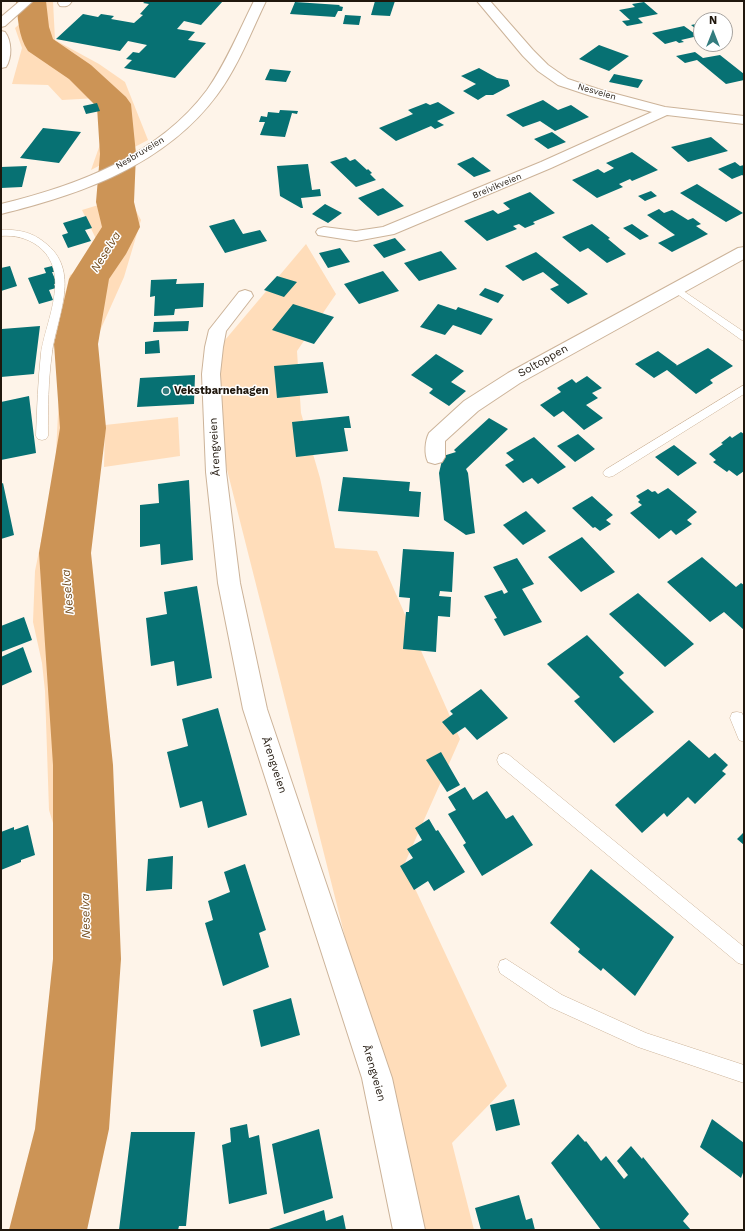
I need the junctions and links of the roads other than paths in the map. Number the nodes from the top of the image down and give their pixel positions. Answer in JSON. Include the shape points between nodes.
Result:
{"nodes":[{"id":1,"x":27,"y":1,"type":"edge"},
{"id":2,"x":260,"y":1,"type":"edge"},
{"id":3,"x":483,"y":1,"type":"edge"},
{"id":4,"x":1,"y":23,"type":"edge"},
{"id":5,"x":1,"y":35,"type":"edge"},
{"id":6,"x":1,"y":64,"type":"edge"},
{"id":7,"x":665,"y":111,"type":"junction"},
{"id":8,"x":744,"y":120,"type":"edge"},
{"id":9,"x":1,"y":209,"type":"edge"},
{"id":10,"x":324,"y":232,"type":"dead end"},
{"id":11,"x":1,"y":233,"type":"edge"},
{"id":12,"x":744,"y":252,"type":"edge"},
{"id":13,"x":676,"y":289,"type":"junction"},
{"id":14,"x":245,"y":296,"type":"dead end"},
{"id":15,"x":744,"y":337,"type":"edge"},
{"id":16,"x":744,"y":389,"type":"edge"},
{"id":17,"x":42,"y":436,"type":"dead end"},
{"id":18,"x":435,"y":457,"type":"dead end"},
{"id":19,"x":609,"y":473,"type":"dead end"},
{"id":20,"x":737,"y":718,"type":"dead end"},
{"id":21,"x":744,"y":735,"type":"edge"},
{"id":22,"x":504,"y":760,"type":"dead end"},
{"id":23,"x":744,"y":957,"type":"edge"},
{"id":24,"x":506,"y":968,"type":"dead end"},
{"id":25,"x":744,"y":1074,"type":"edge"},
{"id":26,"x":410,"y":1230,"type":"edge"}],
"edges":[{"from":1,"to":4,"type":"main road"},
{"from":2,"to":9,"type":"main road","name":"Nesbruveien","via":[[212,92],[194,114],[159,144],[88,182],[46,198]]},
{"from":3,"to":7,"type":"main road","name":"Nesveien","via":[[542,68],[564,82]]},
{"from":5,"to":6,"type":"main road","via":[[4,50]]},
{"from":7,"to":8,"type":"main road","name":"Nesveien"},
{"from":7,"to":10,"type":"main road","name":"Breivikveien","via":[[532,171],[388,231],[349,237]]},
{"from":11,"to":17,"type":"lane","via":[[26,235],[43,244],[58,261],[61,286],[47,351]]},
{"from":12,"to":13,"type":"main road","name":"Soltoppen"},
{"from":13,"to":15,"type":"lane"},
{"from":13,"to":18,"type":"main road","name":"Soltoppen","via":[[514,378],[471,406],[436,438]]},
{"from":14,"to":26,"type":"main road","name":"Årengveien","via":[[218,330],[211,374],[216,472],[229,583],[255,709],[377,1078]]},
{"from":16,"to":19,"type":"lane"},
{"from":20,"to":21,"type":"lane"},
{"from":22,"to":23,"type":"lane"},
{"from":24,"to":25,"type":"lane","via":[[556,1001],[644,1040]]}]}
